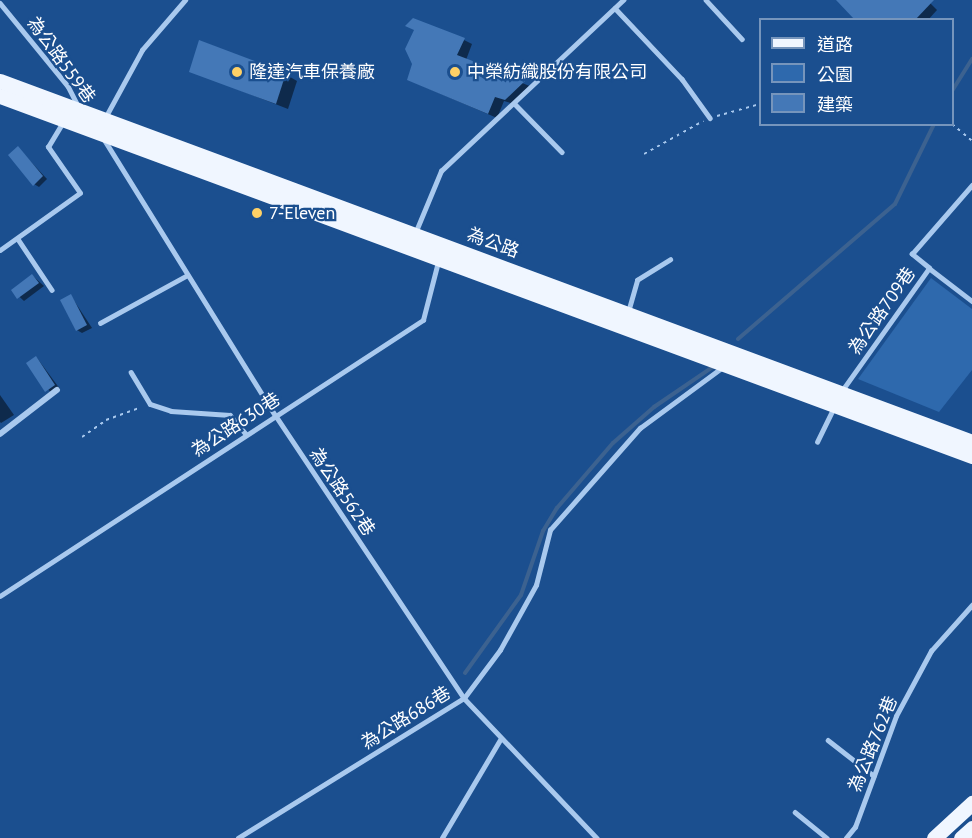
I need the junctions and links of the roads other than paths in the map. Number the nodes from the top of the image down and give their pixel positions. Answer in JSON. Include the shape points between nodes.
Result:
{"nodes":[{"id":1,"x":185,"y":0,"type":"edge"},
{"id":2,"x":623,"y":0,"type":"edge"},
{"id":3,"x":706,"y":0,"type":"edge"},
{"id":4,"x":0,"y":3,"type":"edge"},
{"id":5,"x":615,"y":8,"type":"junction"},
{"id":6,"x":742,"y":39,"type":"dead end"},
{"id":7,"x":0,"y":81,"type":"edge"},
{"id":8,"x":0,"y":96,"type":"edge"},
{"id":9,"x":515,"y":104,"type":"junction"},
{"id":10,"x":80,"y":111,"type":"junction"},
{"id":11,"x":710,"y":118,"type":"road end"},
{"id":12,"x":65,"y":119,"type":"junction"},
{"id":13,"x":103,"y":126,"type":"junction"},
{"id":14,"x":562,"y":152,"type":"dead end"},
{"id":15,"x":972,"y":185,"type":"edge"},
{"id":16,"x":18,"y":239,"type":"junction"},
{"id":17,"x":412,"y":240,"type":"junction"},
{"id":18,"x":0,"y":250,"type":"edge"},
{"id":19,"x":441,"y":252,"type":"junction"},
{"id":20,"x":670,"y":259,"type":"dead end"},
{"id":21,"x":929,"y":268,"type":"junction"},
{"id":22,"x":186,"y":276,"type":"junction"},
{"id":23,"x":52,"y":290,"type":"dead end"},
{"id":24,"x":972,"y":301,"type":"edge"},
{"id":25,"x":628,"y":313,"type":"junction"},
{"id":26,"x":100,"y":323,"type":"dead end"},
{"id":27,"x":730,"y":358,"type":"junction"},
{"id":28,"x":131,"y":372,"type":"dead end"},
{"id":29,"x":57,"y":390,"type":"dead end"},
{"id":30,"x":838,"y":399,"type":"junction"},
{"id":31,"x":276,"y":416,"type":"junction"},
{"id":32,"x":0,"y":434,"type":"edge"},
{"id":33,"x":246,"y":434,"type":"junction"},
{"id":34,"x":817,"y":442,"type":"dead end"},
{"id":35,"x":972,"y":442,"type":"edge"},
{"id":36,"x":972,"y":456,"type":"edge"},
{"id":37,"x":0,"y":596,"type":"edge"},
{"id":38,"x":972,"y":605,"type":"edge"},
{"id":39,"x":464,"y":698,"type":"junction"},
{"id":40,"x":500,"y":740,"type":"junction"},
{"id":41,"x":828,"y":740,"type":"dead end"},
{"id":42,"x":874,"y":776,"type":"junction"},
{"id":43,"x":972,"y":803,"type":"edge"},
{"id":44,"x":795,"y":812,"type":"dead end"},
{"id":45,"x":972,"y":828,"type":"edge"},
{"id":46,"x":238,"y":838,"type":"edge"},
{"id":47,"x":442,"y":838,"type":"edge"},
{"id":48,"x":597,"y":838,"type":"edge"},
{"id":49,"x":827,"y":838,"type":"edge"},
{"id":50,"x":846,"y":838,"type":"edge"},
{"id":51,"x":934,"y":838,"type":"edge"},
{"id":52,"x":961,"y":838,"type":"edge"}],
"edges":[{"from":1,"to":13,"type":"lane","via":[[142,50]]},
{"from":2,"to":5,"type":"lane"},
{"from":3,"to":6,"type":"lane"},
{"from":4,"to":10,"type":"lane","name":"為公路559巷","via":[[68,86]]},
{"from":5,"to":9,"type":"lane"},
{"from":5,"to":11,"type":"lane","via":[[682,79]]},
{"from":7,"to":10,"type":"main road","name":"為公路"},
{"from":8,"to":12,"type":"main road","name":"為公路"},
{"from":9,"to":14,"type":"lane"},
{"from":9,"to":17,"type":"lane","via":[[441,171]]},
{"from":10,"to":13,"type":"main road","name":"為公路"},
{"from":12,"to":13,"type":"main road","name":"為公路"},
{"from":12,"to":16,"type":"lane","via":[[48,147],[80,193]]},
{"from":13,"to":17,"type":"main road","name":"為公路"},
{"from":13,"to":22,"type":"lane","name":"為公路562巷"},
{"from":15,"to":21,"type":"lane","name":"為公路709巷","via":[[912,254]]},
{"from":16,"to":18,"type":"lane"},
{"from":16,"to":23,"type":"lane"},
{"from":17,"to":19,"type":"main road","name":"為公路"},
{"from":19,"to":25,"type":"main road","name":"為公路"},
{"from":19,"to":27,"type":"main road","name":"為公路"},
{"from":19,"to":31,"type":"lane","name":"為公路630巷","via":[[423,320]]},
{"from":20,"to":25,"type":"lane","via":[[637,280]]},
{"from":21,"to":24,"type":"lane"},
{"from":21,"to":30,"type":"lane","name":"為公路709巷"},
{"from":22,"to":26,"type":"lane"},
{"from":22,"to":31,"type":"lane","name":"為公路562巷"},
{"from":25,"to":27,"type":"main road","name":"為公路"},
{"from":27,"to":30,"type":"main road","name":"為公路"},
{"from":27,"to":39,"type":"lane","name":"為公路686巷","via":[[640,428],[550,530],[536,585],[500,650]]},
{"from":28,"to":33,"type":"lane","via":[[150,404],[171,411],[230,415]]},
{"from":29,"to":32,"type":"street"},
{"from":30,"to":34,"type":"lane","name":"為公路709巷"},
{"from":30,"to":35,"type":"main road","name":"為公路"},
{"from":30,"to":36,"type":"main road","name":"為公路"},
{"from":31,"to":33,"type":"lane","name":"為公路630巷"},
{"from":31,"to":39,"type":"lane","name":"為公路562巷"},
{"from":33,"to":37,"type":"lane","name":"為公路630巷"},
{"from":38,"to":42,"type":"lane","name":"為公路762巷","via":[[931,651],[896,716]]},
{"from":39,"to":40,"type":"lane","name":"為公路562巷"},
{"from":39,"to":46,"type":"lane","name":"為公路686巷"},
{"from":40,"to":47,"type":"lane"},
{"from":40,"to":48,"type":"lane","name":"為公路562巷"},
{"from":41,"to":42,"type":"lane"},
{"from":42,"to":50,"type":"lane","name":"為公路762巷","via":[[855,827]]},
{"from":43,"to":51,"type":"main road"},
{"from":44,"to":49,"type":"lane"},
{"from":45,"to":52,"type":"main road"}]}
